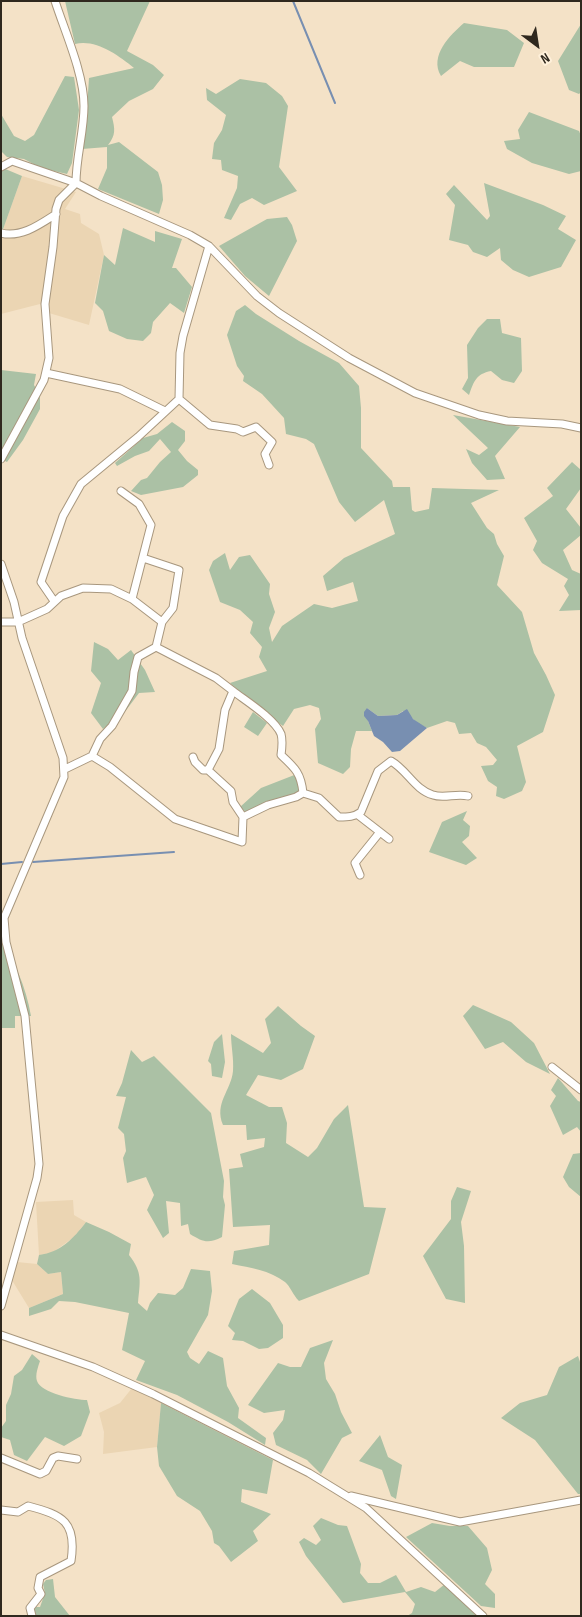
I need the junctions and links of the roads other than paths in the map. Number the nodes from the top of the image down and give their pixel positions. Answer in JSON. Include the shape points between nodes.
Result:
{"nodes":[{"id":1,"x":55,"y":1,"type":"edge"},
{"id":2,"x":1,"y":167,"type":"edge"},
{"id":3,"x":76,"y":183,"type":"junction"},
{"id":4,"x":56,"y":214,"type":"junction"},
{"id":5,"x":1,"y":233,"type":"edge"},
{"id":6,"x":209,"y":246,"type":"junction"},
{"id":7,"x":46,"y":373,"type":"junction"},
{"id":8,"x":179,"y":399,"type":"junction"},
{"id":9,"x":165,"y":411,"type":"junction"},
{"id":10,"x":581,"y":428,"type":"edge"},
{"id":11,"x":1,"y":459,"type":"edge"},
{"id":12,"x":269,"y":465,"type":"dead end"},
{"id":13,"x":121,"y":491,"type":"dead end"},
{"id":14,"x":143,"y":558,"type":"junction"},
{"id":15,"x":1,"y":564,"type":"edge"},
{"id":16,"x":132,"y":599,"type":"junction"},
{"id":17,"x":54,"y":601,"type":"junction"},
{"id":18,"x":1,"y":622,"type":"edge"},
{"id":19,"x":18,"y":622,"type":"junction"},
{"id":20,"x":162,"y":622,"type":"junction"},
{"id":21,"x":156,"y":647,"type":"junction"},
{"id":22,"x":233,"y":691,"type":"junction"},
{"id":23,"x":92,"y":756,"type":"junction"},
{"id":24,"x":193,"y":757,"type":"dead end"},
{"id":25,"x":65,"y":769,"type":"junction"},
{"id":26,"x":208,"y":770,"type":"junction"},
{"id":27,"x":302,"y":793,"type":"junction"},
{"id":28,"x":468,"y":796,"type":"dead end"},
{"id":29,"x":358,"y":815,"type":"junction"},
{"id":30,"x":243,"y":817,"type":"junction"},
{"id":31,"x":380,"y":832,"type":"junction"},
{"id":32,"x":389,"y":839,"type":"dead end"},
{"id":33,"x":360,"y":875,"type":"dead end"},
{"id":34,"x":552,"y":1067,"type":"dead end"},
{"id":35,"x":581,"y":1090,"type":"edge"},
{"id":36,"x":1,"y":1306,"type":"edge"},
{"id":37,"x":1,"y":1335,"type":"edge"},
{"id":38,"x":1,"y":1458,"type":"edge"},
{"id":39,"x":77,"y":1459,"type":"dead end"},
{"id":40,"x":343,"y":1494,"type":"junction"},
{"id":41,"x":581,"y":1500,"type":"edge"},
{"id":42,"x":1,"y":1510,"type":"edge"},
{"id":43,"x":32,"y":1616,"type":"edge"},
{"id":44,"x":483,"y":1616,"type":"edge"}],
"edges":[{"from":1,"to":3,"type":"street","via":[[80,74],[84,105]]},
{"from":2,"to":3,"type":"street","via":[[12,161]]},
{"from":3,"to":4,"type":"street","via":[[59,200]]},
{"from":3,"to":6,"type":"street","via":[[175,227]]},
{"from":4,"to":5,"type":"street","via":[[28,231],[10,235]]},
{"from":4,"to":7,"type":"street","via":[[45,304]]},
{"from":6,"to":8,"type":"street","via":[[182,336]]},
{"from":6,"to":10,"type":"street","via":[[256,296],[279,313],[350,358],[415,392],[479,416]]},
{"from":7,"to":9,"type":"street","via":[[120,389]]},
{"from":7,"to":11,"type":"street"},
{"from":8,"to":9,"type":"street"},
{"from":8,"to":12,"type":"street","via":[[210,424],[243,432],[256,427],[272,442],[265,454]]},
{"from":9,"to":17,"type":"street","via":[[81,484],[71,500],[40,582]]},
{"from":13,"to":14,"type":"street","via":[[139,504],[151,525]]},
{"from":14,"to":16,"type":"street"},
{"from":14,"to":20,"type":"street","via":[[179,570],[173,608]]},
{"from":15,"to":19,"type":"street"},
{"from":16,"to":17,"type":"street","via":[[110,589],[83,588]]},
{"from":16,"to":20,"type":"street"},
{"from":17,"to":19,"type":"street","via":[[47,609]]},
{"from":18,"to":19,"type":"street"},
{"from":19,"to":25,"type":"street"},
{"from":20,"to":21,"type":"street"},
{"from":21,"to":22,"type":"street","via":[[216,678]]},
{"from":21,"to":23,"type":"street","via":[[138,657],[132,691]]},
{"from":22,"to":26,"type":"street","via":[[225,710],[219,749]]},
{"from":22,"to":27,"type":"street","via":[[274,724],[281,734],[281,755],[302,781]]},
{"from":23,"to":25,"type":"street"},
{"from":23,"to":30,"type":"street","via":[[175,818],[242,842]]},
{"from":24,"to":26,"type":"street","via":[[203,770]]},
{"from":25,"to":36,"type":"street","via":[[4,918],[6,942],[25,1016],[39,1164]]},
{"from":26,"to":30,"type":"street","via":[[231,791],[233,802]]},
{"from":27,"to":29,"type":"street","via":[[319,798],[339,817]]},
{"from":27,"to":30,"type":"street"},
{"from":28,"to":29,"type":"street","via":[[429,794],[391,761],[378,771]]},
{"from":29,"to":31,"type":"street"},
{"from":31,"to":32,"type":"street"},
{"from":31,"to":33,"type":"street","via":[[355,863]]},
{"from":34,"to":35,"type":"street"},
{"from":37,"to":40,"type":"street","via":[[93,1367],[153,1394]]},
{"from":38,"to":39,"type":"street","via":[[40,1474],[46,1471],[52,1458]]},
{"from":40,"to":41,"type":"street","via":[[460,1522]]},
{"from":40,"to":44,"type":"street","via":[[366,1508]]},
{"from":42,"to":43,"type":"street","via":[[18,1512],[28,1506],[53,1512],[68,1525],[73,1537],[70,1561],[40,1577],[38,1588],[41,1594],[30,1608]]}]}
